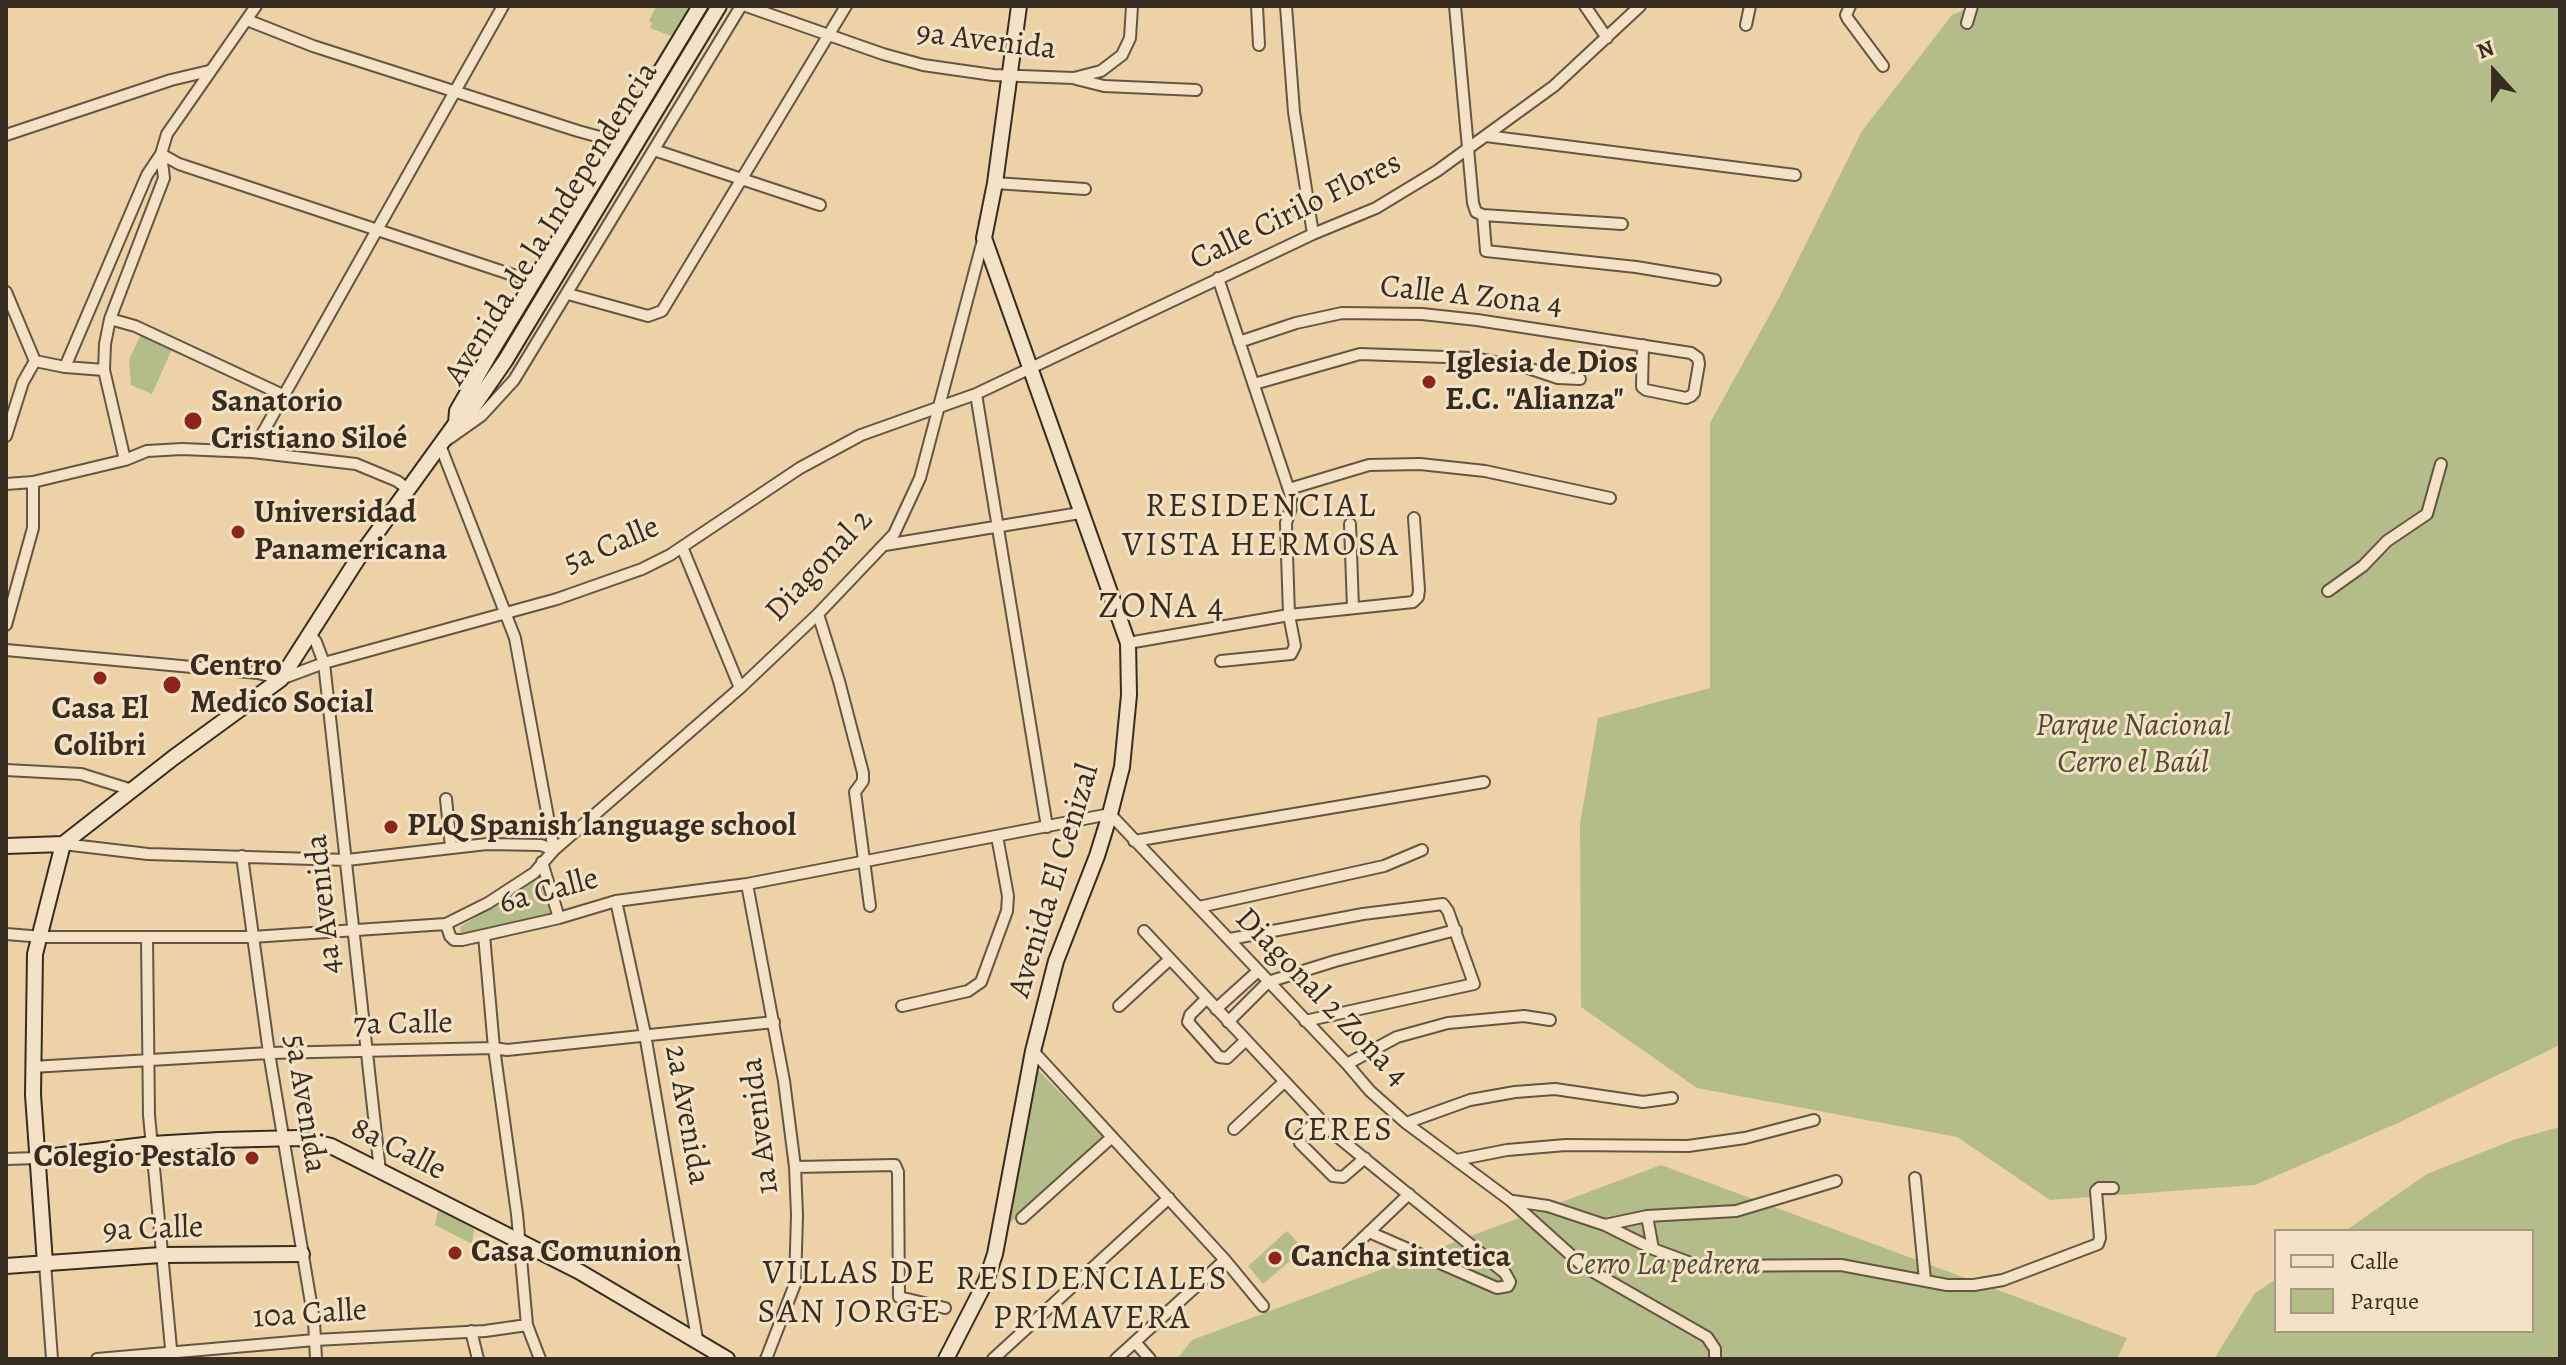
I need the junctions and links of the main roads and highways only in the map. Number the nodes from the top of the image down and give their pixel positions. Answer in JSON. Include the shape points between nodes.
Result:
{"nodes":[{"id":1,"x":700,"y":6,"type":"edge"},
{"id":2,"x":719,"y":6,"type":"edge"},
{"id":3,"x":1019,"y":6,"type":"edge"},
{"id":4,"x":984,"y":238,"type":"joint"},
{"id":5,"x":456,"y":423,"type":"junction"},
{"id":6,"x":63,"y":844,"type":"junction"},
{"id":7,"x":6,"y":846,"type":"edge"},
{"id":8,"x":38,"y":1158,"type":"junction"},
{"id":9,"x":302,"y":1254,"type":"road end"},
{"id":10,"x":45,"y":1263,"type":"junction"},
{"id":11,"x":6,"y":1266,"type":"edge"},
{"id":12,"x":727,"y":1359,"type":"edge"},
{"id":13,"x":946,"y":1359,"type":"edge"}],
"edges":[{"from":1,"to":5,"type":"main road","name":"Avenida de la Independencia","via":[[457,411]]},
{"from":2,"to":5,"type":"main road","name":"Avenida de la Independencia","via":[[505,361],[467,416]]},
{"from":3,"to":4,"type":"main road","name":"Diagonal 2"},
{"from":4,"to":13,"type":"main road","name":"Avenida El Cenizal","via":[[1128,643],[1129,695],[1122,767],[1110,814],[1056,961],[1033,1051],[995,1254]]},
{"from":5,"to":6,"type":"main road","via":[[338,588],[281,679]]},
{"from":6,"to":7,"type":"main road"},
{"from":6,"to":8,"type":"main road","via":[[35,954],[32,1067]]},
{"from":8,"to":10,"type":"main road"},
{"from":8,"to":12,"type":"main road","name":"8a Calle","via":[[152,1144],[298,1138],[331,1146],[570,1266]]},
{"from":9,"to":10,"type":"main road","name":"9a Calle"},
{"from":10,"to":11,"type":"main road","name":"9a Calle"}]}
